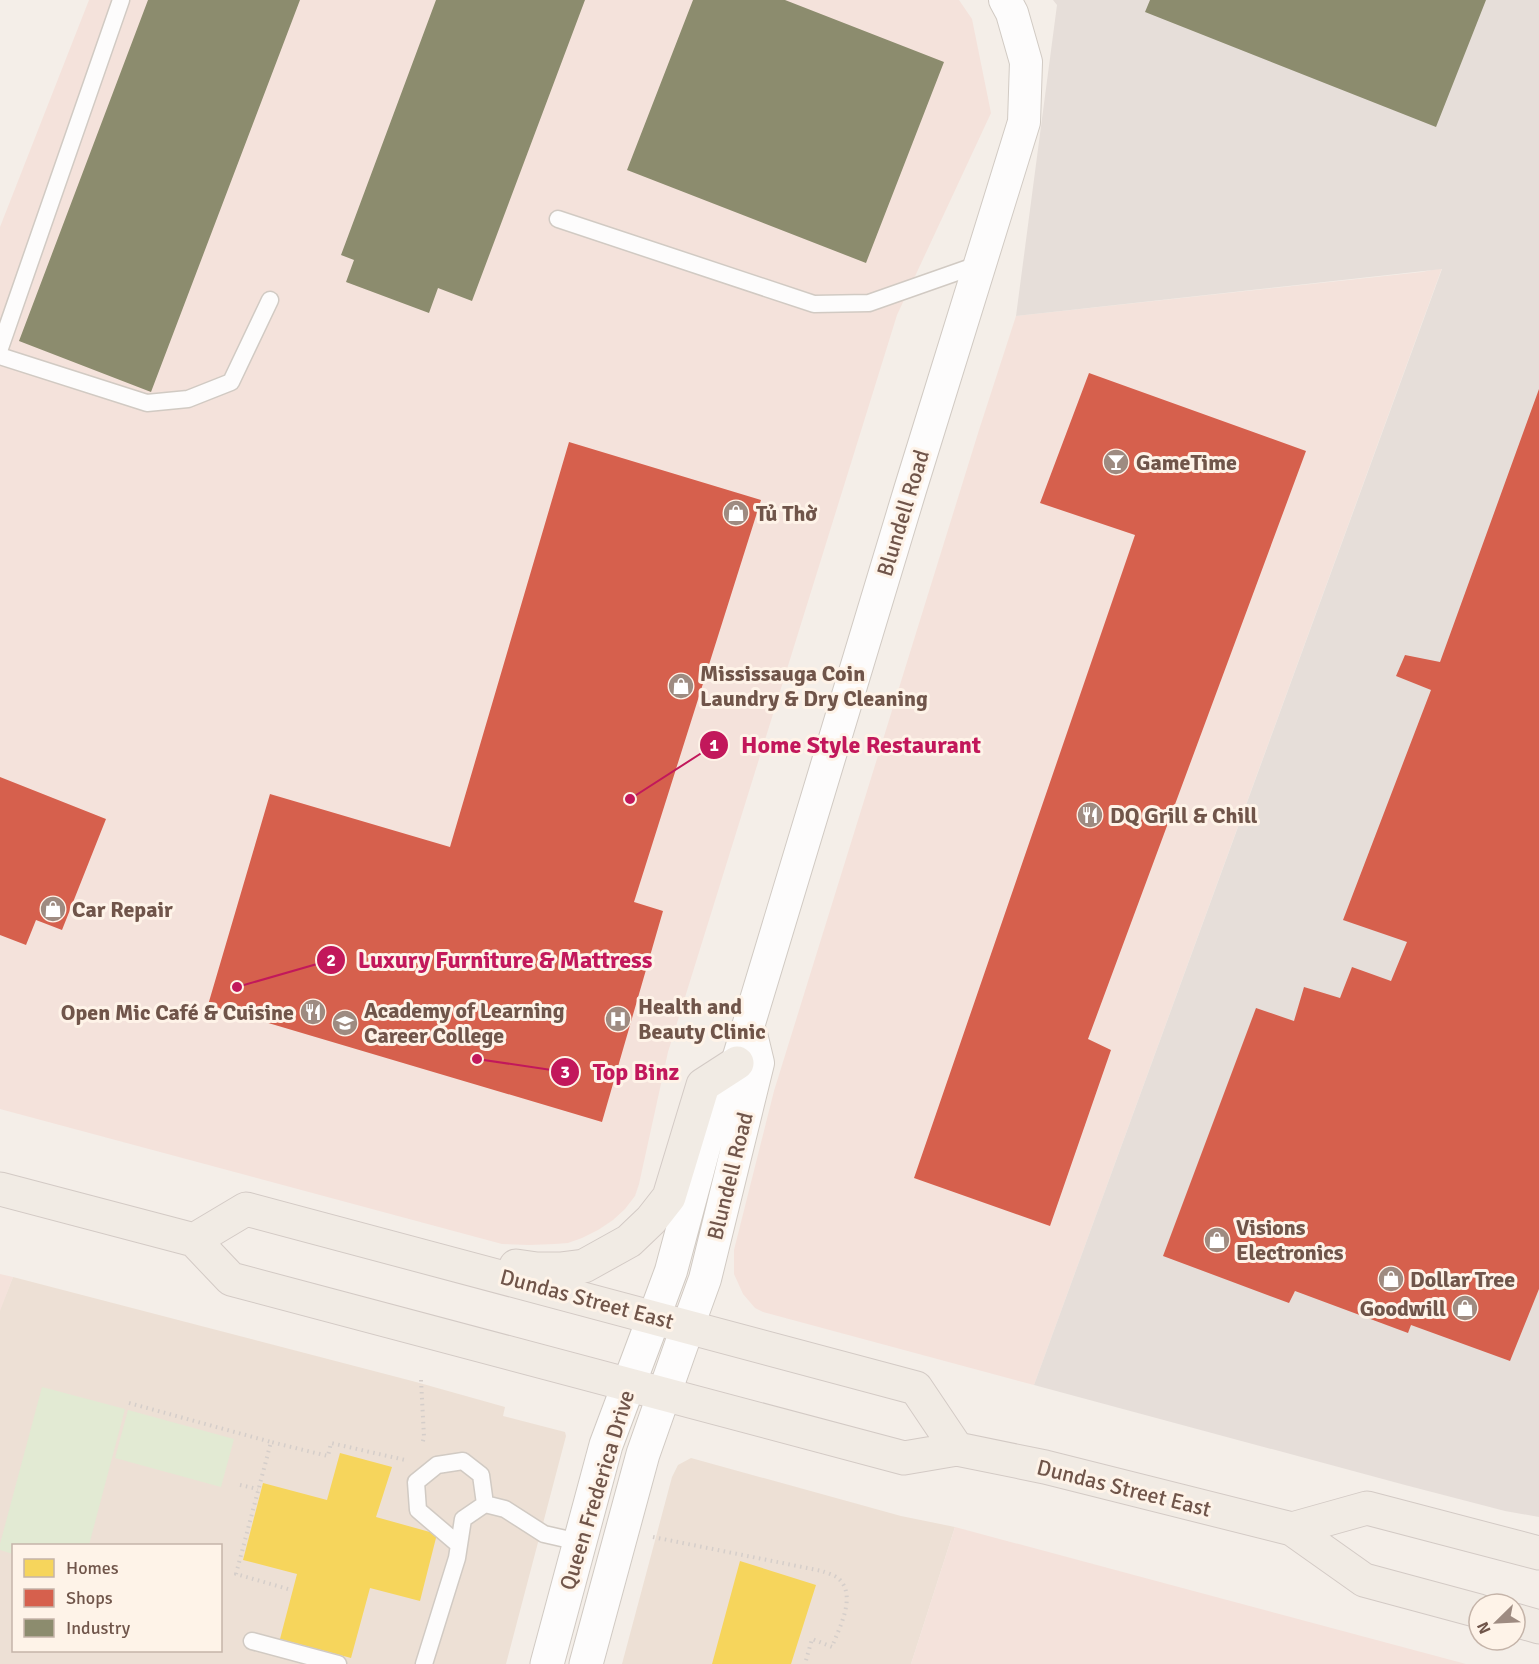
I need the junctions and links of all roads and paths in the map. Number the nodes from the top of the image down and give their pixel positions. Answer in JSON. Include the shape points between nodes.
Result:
{"nodes":[{"id":1,"x":121,"y":0,"type":"edge"},
{"id":2,"x":1005,"y":0,"type":"edge"},
{"id":3,"x":558,"y":219,"type":"dead end"},
{"id":4,"x":980,"y":264,"type":"junction"},
{"id":5,"x":270,"y":300,"type":"dead end"},
{"id":6,"x":0,"y":348,"type":"edge"},
{"id":7,"x":0,"y":356,"type":"edge"},
{"id":8,"x":748,"y":1024,"type":"junction"},
{"id":9,"x":737,"y":1063,"type":"junction"},
{"id":10,"x":0,"y":1189,"type":"edge"},
{"id":11,"x":194,"y":1240,"type":"junction"},
{"id":12,"x":447,"y":1262,"type":"junction"},
{"id":13,"x":654,"y":1317,"type":"junction"},
{"id":14,"x":688,"y":1326,"type":"junction"},
{"id":15,"x":421,"y":1380,"type":"dead end"},
{"id":16,"x":628,"y":1385,"type":"junction"},
{"id":17,"x":664,"y":1394,"type":"junction"},
{"id":18,"x":129,"y":1403,"type":"dead end"},
{"id":19,"x":271,"y":1442,"type":"junction"},
{"id":20,"x":957,"y":1449,"type":"junction"},
{"id":21,"x":424,"y":1467,"type":"junction"},
{"id":22,"x":240,"y":1485,"type":"dead end"},
{"id":23,"x":258,"y":1490,"type":"junction"},
{"id":24,"x":485,"y":1504,"type":"junction"},
{"id":25,"x":1292,"y":1529,"type":"junction"},
{"id":26,"x":653,"y":1537,"type":"dead end"},
{"id":27,"x":579,"y":1542,"type":"junction"},
{"id":28,"x":459,"y":1545,"type":"junction"},
{"id":29,"x":1539,"y":1553,"type":"edge"},
{"id":30,"x":288,"y":1589,"type":"dead end"},
{"id":31,"x":1467,"y":1608,"type":"edge"},
{"id":32,"x":252,"y":1641,"type":"dead end"},
{"id":33,"x":338,"y":1664,"type":"edge"},
{"id":34,"x":424,"y":1664,"type":"edge"},
{"id":35,"x":547,"y":1664,"type":"edge"},
{"id":36,"x":586,"y":1664,"type":"edge"},
{"id":37,"x":805,"y":1664,"type":"edge"}],
"edges":[{"from":1,"to":6,"type":"lane"},
{"from":2,"to":4,"type":"street","name":"Blundell Road","via":[[1026,62],[1024,123]]},
{"from":3,"to":4,"type":"lane","via":[[814,304],[869,303]]},
{"from":4,"to":8,"type":"street","name":"Blundell Road"},
{"from":5,"to":7,"type":"lane","via":[[231,382],[189,399],[147,404]]},
{"from":8,"to":9,"type":"street","name":"Blundell Road"},
{"from":8,"to":14,"type":"street","name":"Blundell Road","via":[[758,1064],[705,1279]]},
{"from":9,"to":12,"type":"main road","via":[[703,1085],[669,1197],[629,1240],[584,1266],[561,1269],[477,1259]]},
{"from":9,"to":13,"type":"street","name":"Blundell Road","via":[[715,1107],[671,1271]]},
{"from":10,"to":11,"type":"main road"},
{"from":11,"to":12,"type":"main road","name":"Dundas Street East","via":[[246,1209]]},
{"from":11,"to":16,"type":"main road","name":"Dundas Street East","via":[[231,1279]]},
{"from":12,"to":13,"type":"main road","name":"Dundas Street East"},
{"from":13,"to":14,"type":"main road","name":"Dundas Street East"},
{"from":13,"to":16,"type":"street","name":"Queen Frederica Drive"},
{"from":14,"to":17,"type":"street","name":"Queen Frederica Drive"},
{"from":14,"to":20,"type":"main road","name":"Dundas Street East","via":[[916,1388]]},
{"from":15,"to":21,"type":"path"},
{"from":16,"to":17,"type":"main road","name":"Dundas Street East"},
{"from":16,"to":27,"type":"street","name":"Queen Frederica Drive","via":[[606,1445]]},
{"from":17,"to":20,"type":"main road","name":"Dundas Street East","via":[[904,1458]]},
{"from":17,"to":36,"type":"street","name":"Queen Frederica Drive","via":[[643,1454]]},
{"from":18,"to":19,"type":"path"},
{"from":19,"to":21,"type":"path","via":[[328,1456],[332,1443]]},
{"from":19,"to":23,"type":"path"},
{"from":20,"to":25,"type":"main road","name":"Dundas Street East"},
{"from":21,"to":24,"type":"lane","via":[[463,1461],[481,1475]]},
{"from":21,"to":28,"type":"lane","via":[[416,1482],[418,1510]]},
{"from":22,"to":23,"type":"path"},
{"from":23,"to":30,"type":"path","via":[[236,1574]]},
{"from":24,"to":27,"type":"lane","via":[[505,1509],[544,1534]]},
{"from":24,"to":28,"type":"lane","via":[[463,1519]]},
{"from":25,"to":29,"type":"main road","name":"Dundas Street East","via":[[1367,1508]]},
{"from":25,"to":31,"type":"main road","name":"Dundas Street East","via":[[1364,1580]]},
{"from":26,"to":37,"type":"path","via":[[822,1571],[839,1578],[848,1605],[832,1647],[812,1640]]},
{"from":27,"to":35,"type":"street","name":"Queen Frederica Drive"},
{"from":28,"to":34,"type":"lane"},
{"from":32,"to":33,"type":"lane"}]}
